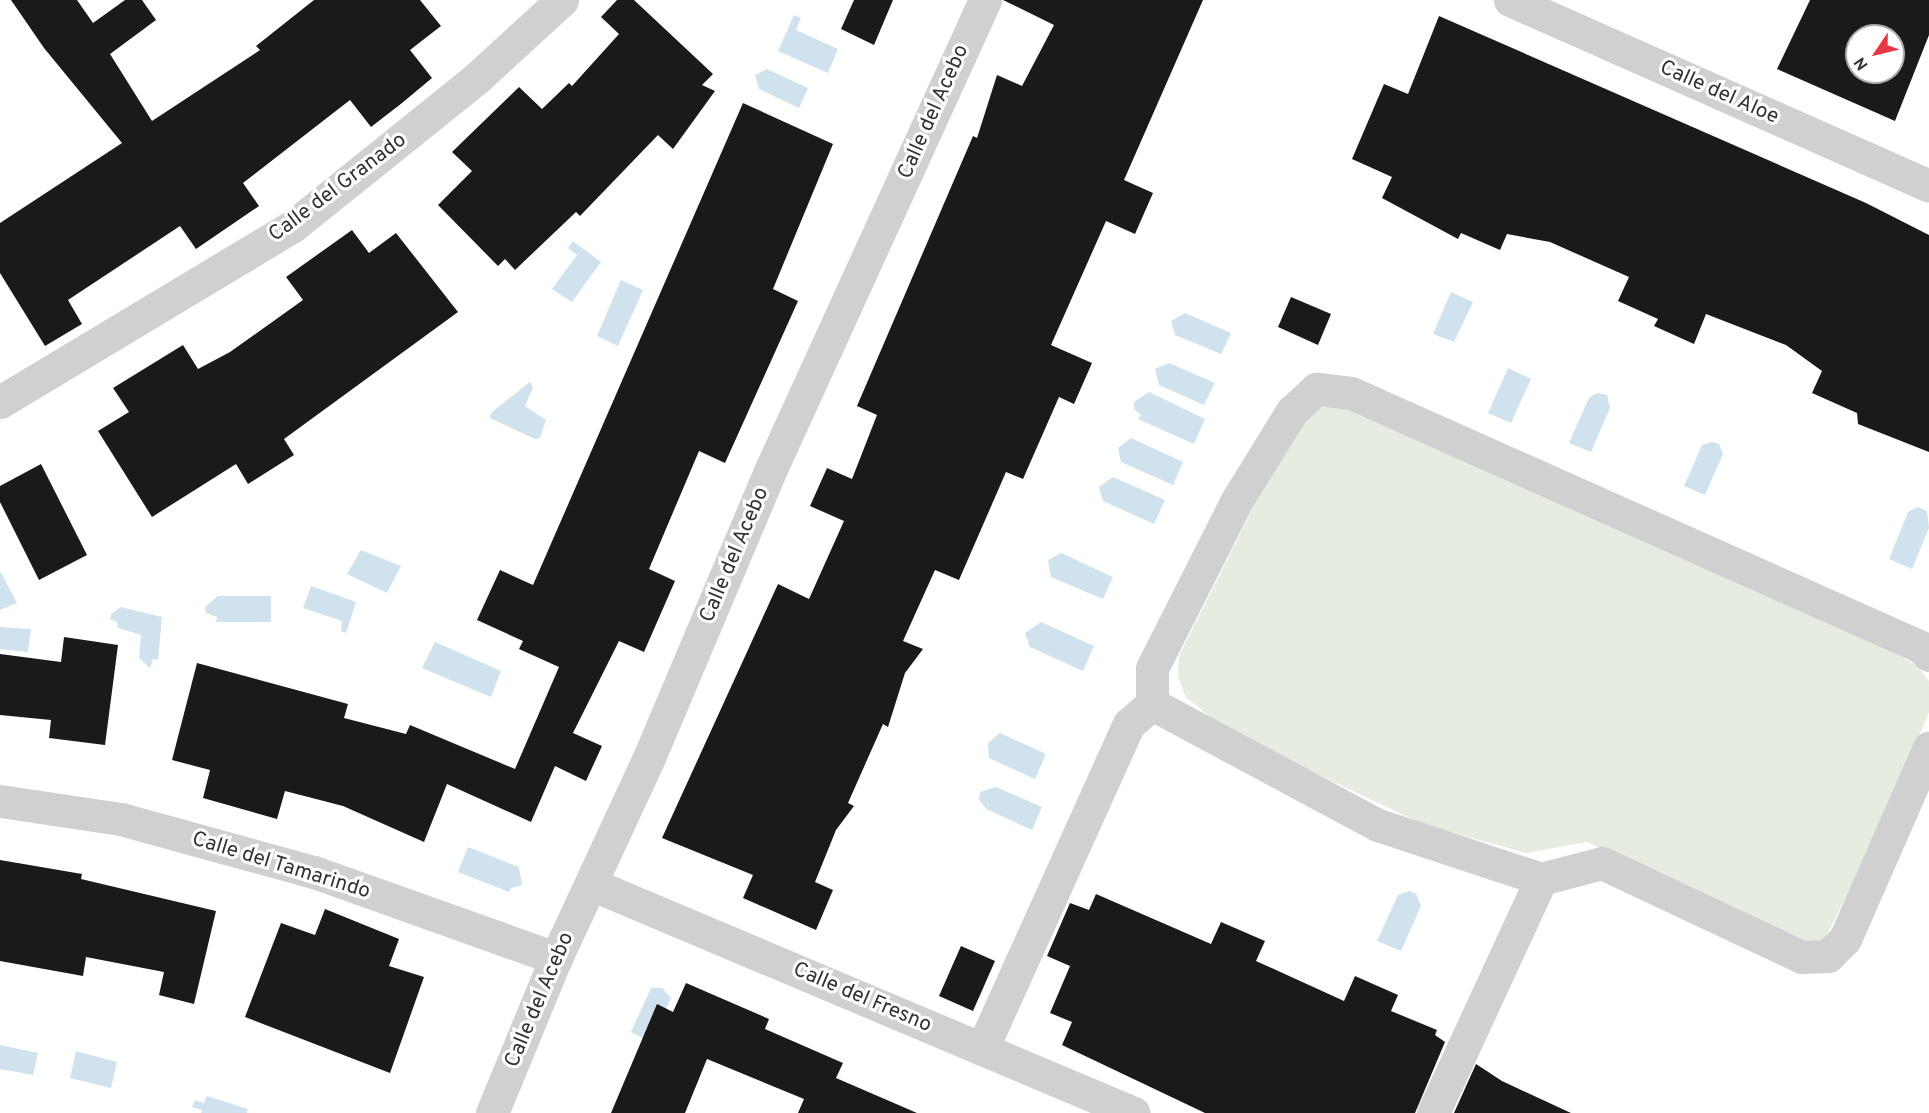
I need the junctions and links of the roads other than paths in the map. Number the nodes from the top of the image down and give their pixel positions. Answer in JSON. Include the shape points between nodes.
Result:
{"nodes":[{"id":1,"x":562,"y":0,"type":"edge"},
{"id":2,"x":985,"y":0,"type":"edge"},
{"id":3,"x":1510,"y":0,"type":"edge"},
{"id":4,"x":1929,"y":186,"type":"edge"},
{"id":5,"x":0,"y":402,"type":"edge"},
{"id":6,"x":1929,"y":655,"type":"edge"},
{"id":7,"x":1152,"y":704,"type":"junction"},
{"id":8,"x":1929,"y":748,"type":"edge"},
{"id":9,"x":0,"y":801,"type":"edge"},
{"id":10,"x":1541,"y":879,"type":"junction"},
{"id":11,"x":591,"y":884,"type":"junction"},
{"id":12,"x":556,"y":958,"type":"junction"},
{"id":13,"x":982,"y":1049,"type":"junction"},
{"id":14,"x":492,"y":1113,"type":"edge"},
{"id":15,"x":1134,"y":1113,"type":"edge"},
{"id":16,"x":1433,"y":1113,"type":"edge"}],
"edges":[{"from":1,"to":5,"type":"street","name":"Calle del Granado","via":[[478,77],[293,226]]},
{"from":2,"to":11,"type":"street","name":"Calle del Acebo","via":[[771,469]]},
{"from":3,"to":4,"type":"street","name":"Calle del Aloe"},
{"from":6,"to":7,"type":"street","via":[[1919,646],[1351,393],[1316,389],[1292,411],[1237,500],[1152,668]]},
{"from":7,"to":10,"type":"street","via":[[1378,825]]},
{"from":7,"to":13,"type":"street","via":[[1129,724]]},
{"from":8,"to":10,"type":"street","via":[[1845,939],[1827,956],[1802,957],[1602,863]]},
{"from":9,"to":12,"type":"street","name":"Calle del Tamarindo","via":[[121,819],[314,872]]},
{"from":10,"to":16,"type":"street"},
{"from":11,"to":12,"type":"street","name":"Calle del Acebo"},
{"from":11,"to":13,"type":"street","name":"Calle del Fresno"},
{"from":12,"to":14,"type":"street","name":"Calle del Acebo"},
{"from":13,"to":15,"type":"street","name":"Calle del Fresno"}]}
